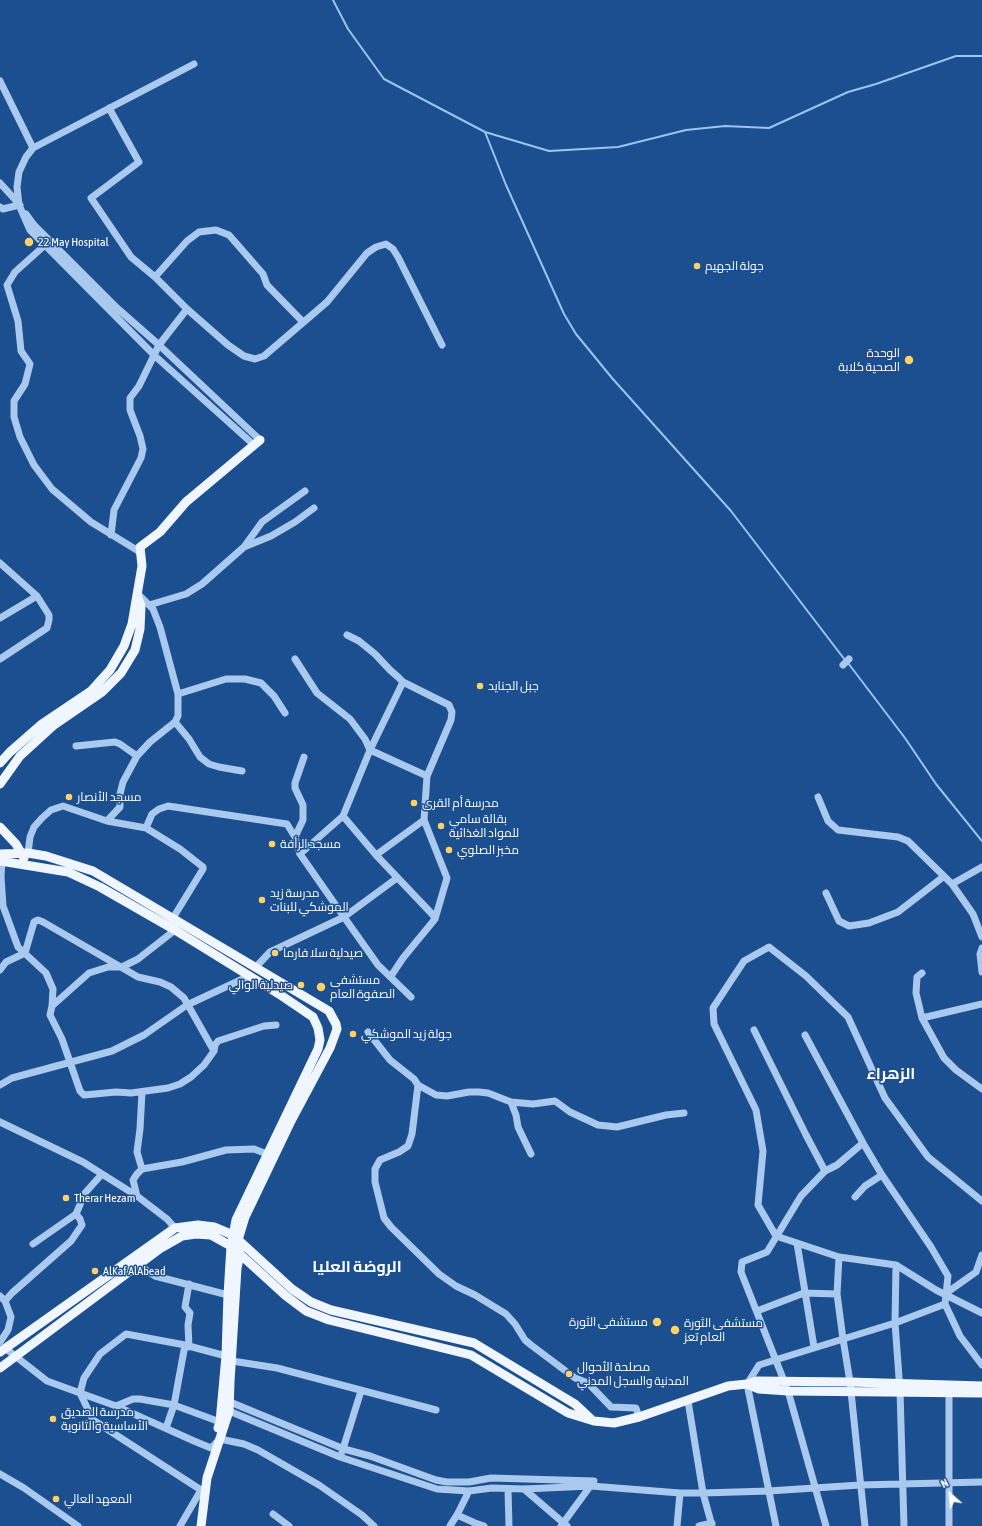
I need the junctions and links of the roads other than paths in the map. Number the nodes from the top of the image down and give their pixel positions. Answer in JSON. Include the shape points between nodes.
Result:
{"nodes":[{"id":1,"x":194,"y":64,"type":"dead end"},
{"id":2,"x":0,"y":81,"type":"edge"},
{"id":3,"x":109,"y":108,"type":"junction"},
{"id":4,"x":33,"y":148,"type":"junction"},
{"id":5,"x":0,"y":183,"type":"edge"},
{"id":6,"x":20,"y":205,"type":"junction"},
{"id":7,"x":0,"y":207,"type":"edge"},
{"id":8,"x":45,"y":245,"type":"junction"},
{"id":9,"x":155,"y":278,"type":"junction"},
{"id":10,"x":187,"y":309,"type":"junction"},
{"id":11,"x":303,"y":322,"type":"junction"},
{"id":12,"x":159,"y":345,"type":"junction"},
{"id":13,"x":442,"y":345,"type":"dead end"},
{"id":14,"x":155,"y":356,"type":"junction"},
{"id":15,"x":257,"y":443,"type":"junction"},
{"id":16,"x":305,"y":491,"type":"dead end"},
{"id":17,"x":314,"y":508,"type":"dead end"},
{"id":18,"x":111,"y":536,"type":"junction"},
{"id":19,"x":244,"y":546,"type":"junction"},
{"id":20,"x":140,"y":552,"type":"junction"},
{"id":21,"x":0,"y":563,"type":"edge"},
{"id":22,"x":137,"y":594,"type":"junction"},
{"id":23,"x":36,"y":596,"type":"junction"},
{"id":24,"x":149,"y":605,"type":"junction"},
{"id":25,"x":0,"y":618,"type":"edge"},
{"id":26,"x":347,"y":635,"type":"dead end"},
{"id":27,"x":0,"y":659,"type":"edge"},
{"id":28,"x":295,"y":659,"type":"dead end"},
{"id":29,"x":849,"y":659,"type":"dead end"},
{"id":30,"x":843,"y":665,"type":"dead end"},
{"id":31,"x":403,"y":682,"type":"junction"},
{"id":32,"x":178,"y":694,"type":"junction"},
{"id":33,"x":285,"y":713,"type":"dead end"},
{"id":34,"x":175,"y":722,"type":"junction"},
{"id":35,"x":76,"y":746,"type":"dead end"},
{"id":36,"x":370,"y":750,"type":"junction"},
{"id":37,"x":137,"y":756,"type":"junction"},
{"id":38,"x":304,"y":757,"type":"dead end"},
{"id":39,"x":0,"y":763,"type":"edge"},
{"id":40,"x":242,"y":771,"type":"dead end"},
{"id":41,"x":427,"y":776,"type":"junction"},
{"id":42,"x":0,"y":784,"type":"edge"},
{"id":43,"x":818,"y":797,"type":"dead end"},
{"id":44,"x":343,"y":816,"type":"junction"},
{"id":45,"x":424,"y":820,"type":"junction"},
{"id":46,"x":107,"y":821,"type":"junction"},
{"id":47,"x":0,"y":827,"type":"edge"},
{"id":48,"x":146,"y":828,"type":"junction"},
{"id":49,"x":295,"y":837,"type":"junction"},
{"id":50,"x":25,"y":854,"type":"junction"},
{"id":51,"x":300,"y":854,"type":"junction"},
{"id":52,"x":376,"y":855,"type":"junction"},
{"id":53,"x":1,"y":858,"type":"edge"},
{"id":54,"x":29,"y":866,"type":"junction"},
{"id":55,"x":982,"y":867,"type":"edge"},
{"id":56,"x":943,"y":877,"type":"junction"},
{"id":57,"x":398,"y":878,"type":"junction"},
{"id":58,"x":952,"y":884,"type":"junction"},
{"id":59,"x":826,"y":893,"type":"dead end"},
{"id":60,"x":2,"y":906,"type":"edge"},
{"id":61,"x":173,"y":918,"type":"junction"},
{"id":62,"x":344,"y":918,"type":"junction"},
{"id":63,"x":435,"y":919,"type":"junction"},
{"id":64,"x":175,"y":930,"type":"junction"},
{"id":65,"x":982,"y":937,"type":"edge"},
{"id":66,"x":982,"y":948,"type":"edge"},
{"id":67,"x":24,"y":953,"type":"junction"},
{"id":68,"x":122,"y":967,"type":"junction"},
{"id":69,"x":255,"y":968,"type":"junction"},
{"id":70,"x":0,"y":970,"type":"edge"},
{"id":71,"x":982,"y":972,"type":"edge"},
{"id":72,"x":922,"y":973,"type":"dead end"},
{"id":73,"x":249,"y":976,"type":"junction"},
{"id":74,"x":390,"y":976,"type":"junction"},
{"id":75,"x":411,"y":997,"type":"dead end"},
{"id":76,"x":982,"y":1004,"type":"edge"},
{"id":77,"x":187,"y":1005,"type":"junction"},
{"id":78,"x":52,"y":1006,"type":"junction"},
{"id":79,"x":922,"y":1018,"type":"junction"},
{"id":80,"x":276,"y":1024,"type":"dead end"},
{"id":81,"x":754,"y":1030,"type":"dead end"},
{"id":82,"x":368,"y":1032,"type":"dead end"},
{"id":83,"x":805,"y":1035,"type":"dead end"},
{"id":84,"x":214,"y":1051,"type":"junction"},
{"id":85,"x":70,"y":1061,"type":"junction"},
{"id":86,"x":0,"y":1085,"type":"edge"},
{"id":87,"x":418,"y":1085,"type":"junction"},
{"id":88,"x":982,"y":1089,"type":"edge"},
{"id":89,"x":142,"y":1092,"type":"junction"},
{"id":90,"x":511,"y":1102,"type":"junction"},
{"id":91,"x":684,"y":1113,"type":"dead end"},
{"id":92,"x":0,"y":1122,"type":"edge"},
{"id":93,"x":863,"y":1143,"type":"junction"},
{"id":94,"x":267,"y":1154,"type":"junction"},
{"id":95,"x":531,"y":1154,"type":"dead end"},
{"id":96,"x":142,"y":1169,"type":"junction"},
{"id":97,"x":825,"y":1171,"type":"junction"},
{"id":98,"x":102,"y":1174,"type":"junction"},
{"id":99,"x":882,"y":1175,"type":"junction"},
{"id":100,"x":137,"y":1196,"type":"junction"},
{"id":101,"x":855,"y":1197,"type":"dead end"},
{"id":102,"x":982,"y":1201,"type":"edge"},
{"id":103,"x":76,"y":1214,"type":"junction"},
{"id":104,"x":175,"y":1228,"type":"junction"},
{"id":105,"x":776,"y":1236,"type":"junction"},
{"id":106,"x":234,"y":1240,"type":"junction"},
{"id":107,"x":797,"y":1243,"type":"junction"},
{"id":108,"x":33,"y":1244,"type":"dead end"},
{"id":109,"x":240,"y":1254,"type":"junction"},
{"id":110,"x":982,"y":1255,"type":"edge"},
{"id":111,"x":838,"y":1257,"type":"junction"},
{"id":112,"x":137,"y":1264,"type":"junction"},
{"id":113,"x":896,"y":1265,"type":"junction"},
{"id":114,"x":979,"y":1273,"type":"edge"},
{"id":115,"x":982,"y":1278,"type":"edge"},
{"id":116,"x":188,"y":1284,"type":"junction"},
{"id":117,"x":804,"y":1293,"type":"junction"},
{"id":118,"x":228,"y":1294,"type":"junction"},
{"id":119,"x":837,"y":1294,"type":"junction"},
{"id":120,"x":945,"y":1294,"type":"junction"},
{"id":121,"x":2,"y":1299,"type":"edge"},
{"id":122,"x":945,"y":1304,"type":"junction"},
{"id":123,"x":757,"y":1311,"type":"junction"},
{"id":124,"x":982,"y":1313,"type":"edge"},
{"id":125,"x":894,"y":1323,"type":"junction"},
{"id":126,"x":843,"y":1339,"type":"junction"},
{"id":127,"x":187,"y":1346,"type":"junction"},
{"id":128,"x":2,"y":1347,"type":"edge"},
{"id":129,"x":814,"y":1347,"type":"junction"},
{"id":130,"x":16,"y":1357,"type":"junction"},
{"id":131,"x":229,"y":1359,"type":"junction"},
{"id":132,"x":776,"y":1359,"type":"junction"},
{"id":133,"x":982,"y":1364,"type":"edge"},
{"id":134,"x":0,"y":1368,"type":"edge"},
{"id":135,"x":747,"y":1384,"type":"junction"},
{"id":136,"x":851,"y":1386,"type":"junction"},
{"id":137,"x":982,"y":1386,"type":"edge"},
{"id":138,"x":786,"y":1387,"type":"junction"},
{"id":139,"x":900,"y":1388,"type":"junction"},
{"id":140,"x":949,"y":1389,"type":"junction"},
{"id":141,"x":361,"y":1391,"type":"junction"},
{"id":142,"x":80,"y":1393,"type":"junction"},
{"id":143,"x":982,"y":1393,"type":"edge"},
{"id":144,"x":688,"y":1401,"type":"junction"},
{"id":145,"x":174,"y":1405,"type":"junction"},
{"id":146,"x":116,"y":1406,"type":"junction"},
{"id":147,"x":230,"y":1406,"type":"junction"},
{"id":148,"x":436,"y":1410,"type":"dead end"},
{"id":149,"x":639,"y":1417,"type":"junction"},
{"id":150,"x":594,"y":1421,"type":"junction"},
{"id":151,"x":220,"y":1422,"type":"junction"},
{"id":152,"x":166,"y":1428,"type":"junction"},
{"id":153,"x":220,"y":1439,"type":"junction"},
{"id":154,"x":212,"y":1448,"type":"junction"},
{"id":155,"x":344,"y":1449,"type":"junction"},
{"id":156,"x":340,"y":1457,"type":"junction"},
{"id":157,"x":0,"y":1474,"type":"edge"},
{"id":158,"x":982,"y":1482,"type":"edge"},
{"id":159,"x":948,"y":1483,"type":"junction"},
{"id":160,"x":904,"y":1484,"type":"junction"},
{"id":161,"x":860,"y":1485,"type":"junction"},
{"id":162,"x":591,"y":1486,"type":"junction"},
{"id":163,"x":814,"y":1488,"type":"junction"},
{"id":164,"x":508,"y":1489,"type":"junction"},
{"id":165,"x":524,"y":1489,"type":"junction"},
{"id":166,"x":468,"y":1491,"type":"junction"},
{"id":167,"x":769,"y":1491,"type":"junction"},
{"id":168,"x":704,"y":1492,"type":"junction"},
{"id":169,"x":680,"y":1493,"type":"junction"},
{"id":170,"x":273,"y":1514,"type":"dead end"},
{"id":171,"x":457,"y":1515,"type":"junction"},
{"id":172,"x":564,"y":1525,"type":"edge"},
{"id":173,"x":712,"y":1525,"type":"edge"},
{"id":174,"x":78,"y":1526,"type":"edge"},
{"id":175,"x":180,"y":1526,"type":"edge"},
{"id":176,"x":195,"y":1526,"type":"edge"},
{"id":177,"x":201,"y":1526,"type":"edge"},
{"id":178,"x":289,"y":1526,"type":"edge"},
{"id":179,"x":374,"y":1526,"type":"edge"},
{"id":180,"x":450,"y":1526,"type":"edge"},
{"id":181,"x":484,"y":1526,"type":"edge"},
{"id":182,"x":509,"y":1526,"type":"edge"},
{"id":183,"x":677,"y":1526,"type":"edge"},
{"id":184,"x":699,"y":1526,"type":"edge"},
{"id":185,"x":776,"y":1526,"type":"edge"},
{"id":186,"x":826,"y":1526,"type":"edge"},
{"id":187,"x":865,"y":1526,"type":"edge"},
{"id":188,"x":904,"y":1526,"type":"edge"},
{"id":189,"x":950,"y":1526,"type":"edge"}],
"edges":[{"from":1,"to":3,"type":"street"},
{"from":2,"to":4,"type":"street"},
{"from":3,"to":4,"type":"street"},
{"from":3,"to":9,"type":"street","via":[[140,162],[91,198],[131,257]]},
{"from":4,"to":6,"type":"street","via":[[20,172],[17,187]]},
{"from":5,"to":6,"type":"street"},
{"from":6,"to":7,"type":"street","via":[[3,209]]},
{"from":6,"to":8,"type":"street","via":[[30,230]]},
{"from":6,"to":12,"type":"street","via":[[34,226],[117,308]]},
{"from":8,"to":14,"type":"street"},
{"from":8,"to":18,"type":"street","via":[[15,272],[7,285],[18,321],[21,351],[30,364],[25,384],[14,401],[14,417],[20,437],[34,465],[52,489]]},
{"from":9,"to":10,"type":"street"},
{"from":9,"to":11,"type":"street","via":[[199,232],[216,230],[229,235],[263,274],[267,285]]},
{"from":10,"to":11,"type":"street","via":[[228,345],[244,356],[255,359],[264,356]]},
{"from":10,"to":12,"type":"street"},
{"from":11,"to":13,"type":"street","via":[[327,302],[367,253],[376,246],[386,244],[398,257]]},
{"from":12,"to":14,"type":"street"},
{"from":12,"to":15,"type":"street"},
{"from":14,"to":15,"type":"street"},
{"from":14,"to":18,"type":"street","via":[[130,398],[130,410],[143,449],[141,458],[114,510]]},
{"from":15,"to":20,"type":"main road","via":[[186,502],[160,532],[140,547]]},
{"from":16,"to":19,"type":"street","via":[[262,522]]},
{"from":17,"to":19,"type":"street","via":[[271,536]]},
{"from":18,"to":20,"type":"street"},
{"from":19,"to":24,"type":"street","via":[[202,584],[186,594]]},
{"from":20,"to":22,"type":"main road","via":[[142,566]]},
{"from":21,"to":23,"type":"street"},
{"from":22,"to":24,"type":"street"},
{"from":22,"to":39,"type":"main road","via":[[132,624],[124,646],[110,670],[91,691],[42,724]]},
{"from":22,"to":42,"type":"main road","via":[[142,606],[140,629],[135,650],[121,673],[102,692],[54,725],[20,756]]},
{"from":23,"to":25,"type":"street"},
{"from":23,"to":27,"type":"street","via":[[49,615],[47,628]]},
{"from":24,"to":32,"type":"street","via":[[160,627]]},
{"from":26,"to":31,"type":"street","via":[[359,641]]},
{"from":28,"to":36,"type":"street","via":[[317,693],[350,718]]},
{"from":29,"to":30,"type":"street"},
{"from":31,"to":36,"type":"street"},
{"from":31,"to":41,"type":"street","via":[[449,705],[452,712]]},
{"from":32,"to":33,"type":"street","via":[[226,679],[245,679],[261,683],[274,696]]},
{"from":32,"to":34,"type":"street","via":[[178,716]]},
{"from":34,"to":37,"type":"street"},
{"from":34,"to":40,"type":"street","via":[[200,757],[209,764]]},
{"from":35,"to":37,"type":"street","via":[[115,742]]},
{"from":36,"to":41,"type":"street"},
{"from":36,"to":44,"type":"street"},
{"from":37,"to":46,"type":"street","via":[[123,782],[120,807]]},
{"from":38,"to":49,"type":"street","via":[[295,784],[303,805],[303,820]]},
{"from":41,"to":45,"type":"street"},
{"from":43,"to":56,"type":"street","via":[[828,821],[838,830],[898,837],[908,841]]},
{"from":44,"to":51,"type":"street"},
{"from":44,"to":52,"type":"street"},
{"from":45,"to":52,"type":"street"},
{"from":45,"to":63,"type":"street","via":[[446,878]]},
{"from":46,"to":48,"type":"street"},
{"from":46,"to":50,"type":"street","via":[[63,806],[52,810],[34,827]]},
{"from":47,"to":50,"type":"main road"},
{"from":48,"to":49,"type":"street","via":[[152,814],[168,806],[287,824]]},
{"from":48,"to":61,"type":"street","via":[[203,867]]},
{"from":49,"to":51,"type":"street"},
{"from":50,"to":53,"type":"main road"},
{"from":50,"to":54,"type":"main road"},
{"from":50,"to":61,"type":"main road","via":[[46,856],[93,871]]},
{"from":51,"to":62,"type":"street"},
{"from":52,"to":57,"type":"street"},
{"from":53,"to":54,"type":"main road"},
{"from":53,"to":60,"type":"street"},
{"from":54,"to":64,"type":"main road","via":[[68,872],[100,887]]},
{"from":55,"to":58,"type":"street"},
{"from":56,"to":58,"type":"street"},
{"from":56,"to":59,"type":"street","via":[[898,912],[869,923],[849,926],[839,921]]},
{"from":57,"to":62,"type":"street"},
{"from":57,"to":63,"type":"street"},
{"from":58,"to":65,"type":"street","via":[[973,914]]},
{"from":60,"to":67,"type":"street","via":[[18,947]]},
{"from":61,"to":69,"type":"main road"},
{"from":62,"to":69,"type":"street","via":[[270,952]]},
{"from":62,"to":74,"type":"street","via":[[378,965]]},
{"from":63,"to":74,"type":"street"},
{"from":64,"to":68,"type":"street","via":[[138,959]]},
{"from":64,"to":73,"type":"main road"},
{"from":66,"to":71,"type":"street"},
{"from":67,"to":68,"type":"street","via":[[34,922],[38,920]]},
{"from":67,"to":70,"type":"street","via":[[6,962]]},
{"from":67,"to":78,"type":"street","via":[[46,973],[53,989]]},
{"from":68,"to":77,"type":"street","via":[[138,977],[171,987],[184,998]]},
{"from":68,"to":78,"type":"street","via":[[108,967],[89,973]]},
{"from":69,"to":106,"type":"main road","via":[[329,1011],[336,1029],[330,1048],[290,1123]]},
{"from":72,"to":79,"type":"street","via":[[917,977],[916,993]]},
{"from":73,"to":77,"type":"street"},
{"from":73,"to":94,"type":"main road","via":[[313,1017],[320,1036],[318,1049]]},
{"from":74,"to":75,"type":"street"},
{"from":76,"to":79,"type":"street"},
{"from":77,"to":84,"type":"street"},
{"from":77,"to":85,"type":"street","via":[[144,1035],[112,1051]]},
{"from":78,"to":85,"type":"street","via":[[50,1015]]},
{"from":79,"to":88,"type":"street","via":[[944,1058]]},
{"from":80,"to":84,"type":"street","via":[[224,1038],[218,1041]]},
{"from":81,"to":97,"type":"street"},
{"from":82,"to":87,"type":"street","via":[[390,1060]]},
{"from":83,"to":93,"type":"street"},
{"from":84,"to":89,"type":"street","via":[[204,1065],[180,1084]]},
{"from":85,"to":86,"type":"street","via":[[12,1078]]},
{"from":85,"to":89,"type":"street","via":[[80,1091],[84,1095]]},
{"from":87,"to":90,"type":"street","via":[[436,1095],[479,1092]]},
{"from":87,"to":149,"type":"street","via":[[412,1134],[408,1146],[380,1160],[375,1168],[375,1182],[384,1218],[439,1274],[506,1314],[525,1340],[575,1378],[588,1383],[612,1407],[636,1408]]},
{"from":89,"to":96,"type":"street","via":[[137,1152]]},
{"from":90,"to":91,"type":"street","via":[[533,1104],[555,1101],[570,1112],[598,1125],[616,1127]]},
{"from":90,"to":95,"type":"street","via":[[518,1127]]},
{"from":92,"to":98,"type":"street","via":[[83,1162]]},
{"from":93,"to":97,"type":"street","via":[[837,1165]]},
{"from":93,"to":99,"type":"street"},
{"from":94,"to":96,"type":"street","via":[[254,1149],[226,1150]]},
{"from":94,"to":106,"type":"main road","via":[[236,1220]]},
{"from":96,"to":100,"type":"street","via":[[133,1180]]},
{"from":97,"to":105,"type":"street","via":[[801,1196]]},
{"from":98,"to":100,"type":"street"},
{"from":98,"to":103,"type":"street","via":[[84,1193]]},
{"from":99,"to":101,"type":"street","via":[[865,1186]]},
{"from":99,"to":120,"type":"street","via":[[948,1276]]},
{"from":100,"to":104,"type":"street"},
{"from":102,"to":105,"type":"street","via":[[928,1157],[885,1098],[848,1017],[806,976],[769,947],[744,961],[713,1008],[714,1024],[756,1110],[763,1151],[758,1205]]},
{"from":103,"to":108,"type":"street"},
{"from":103,"to":121,"type":"street","via":[[82,1225],[71,1241]]},
{"from":104,"to":106,"type":"main road","via":[[198,1225],[214,1227]]},
{"from":104,"to":128,"type":"main road"},
{"from":105,"to":107,"type":"street"},
{"from":105,"to":123,"type":"street","via":[[768,1252],[742,1262],[741,1272]]},
{"from":106,"to":109,"type":"main road"},
{"from":106,"to":112,"type":"main road","via":[[211,1235],[182,1236]]},
{"from":106,"to":118,"type":"main road"},
{"from":106,"to":150,"type":"main road","via":[[292,1290],[311,1302],[331,1310],[474,1343],[575,1404]]},
{"from":107,"to":111,"type":"street"},
{"from":107,"to":117,"type":"street"},
{"from":109,"to":131,"type":"main road"},
{"from":109,"to":150,"type":"main road","via":[[306,1311],[329,1320],[471,1355],[568,1413]]},
{"from":110,"to":114,"type":"street"},
{"from":111,"to":113,"type":"street"},
{"from":111,"to":119,"type":"street"},
{"from":112,"to":116,"type":"street","via":[[155,1276]]},
{"from":112,"to":130,"type":"main road"},
{"from":113,"to":120,"type":"street"},
{"from":113,"to":125,"type":"street"},
{"from":114,"to":115,"type":"street"},
{"from":114,"to":120,"type":"street"},
{"from":116,"to":118,"type":"street"},
{"from":116,"to":127,"type":"street","via":[[185,1307],[190,1313]]},
{"from":117,"to":119,"type":"street"},
{"from":117,"to":123,"type":"street"},
{"from":117,"to":129,"type":"street"},
{"from":118,"to":131,"type":"main road"},
{"from":119,"to":126,"type":"street"},
{"from":120,"to":122,"type":"street"},
{"from":120,"to":124,"type":"street"},
{"from":121,"to":128,"type":"street","via":[[11,1317]]},
{"from":122,"to":125,"type":"street"},
{"from":122,"to":133,"type":"street","via":[[960,1336]]},
{"from":123,"to":132,"type":"street"},
{"from":125,"to":126,"type":"street"},
{"from":125,"to":139,"type":"street"},
{"from":126,"to":129,"type":"street"},
{"from":126,"to":136,"type":"street"},
{"from":127,"to":131,"type":"street"},
{"from":127,"to":142,"type":"street","via":[[126,1334],[100,1354],[84,1378]]},
{"from":127,"to":145,"type":"street"},
{"from":128,"to":130,"type":"street"},
{"from":129,"to":132,"type":"street"},
{"from":130,"to":134,"type":"main road"},
{"from":130,"to":142,"type":"street","via":[[47,1381]]},
{"from":131,"to":141,"type":"street","via":[[277,1368]]},
{"from":131,"to":147,"type":"main road"},
{"from":131,"to":151,"type":"main road"},
{"from":132,"to":135,"type":"street","via":[[759,1365]]},
{"from":132,"to":138,"type":"street"},
{"from":135,"to":138,"type":"main road","via":[[757,1381]]},
{"from":135,"to":144,"type":"main road","via":[[728,1386]]},
{"from":135,"to":167,"type":"street"},
{"from":136,"to":138,"type":"main road"},
{"from":136,"to":139,"type":"main road"},
{"from":136,"to":161,"type":"street"},
{"from":137,"to":140,"type":"main road"},
{"from":138,"to":163,"type":"street"},
{"from":139,"to":140,"type":"main road"},
{"from":139,"to":160,"type":"street"},
{"from":140,"to":143,"type":"main road"},
{"from":140,"to":159,"type":"street"},
{"from":141,"to":148,"type":"street"},
{"from":141,"to":155,"type":"street"},
{"from":142,"to":146,"type":"street"},
{"from":142,"to":175,"type":"street","via":[[94,1420],[200,1490]]},
{"from":144,"to":149,"type":"main road"},
{"from":144,"to":168,"type":"street"},
{"from":145,"to":146,"type":"street","via":[[133,1399]]},
{"from":145,"to":151,"type":"street"},
{"from":145,"to":152,"type":"street"},
{"from":146,"to":152,"type":"street"},
{"from":147,"to":153,"type":"main road"},
{"from":147,"to":155,"type":"street"},
{"from":147,"to":156,"type":"street"},
{"from":149,"to":150,"type":"main road","via":[[614,1423]]},
{"from":151,"to":154,"type":"main road"},
{"from":152,"to":154,"type":"street"},
{"from":153,"to":154,"type":"street"},
{"from":153,"to":177,"type":"main road","via":[[207,1478]]},
{"from":153,"to":179,"type":"street","via":[[258,1450],[319,1486]]},
{"from":154,"to":176,"type":"main road"},
{"from":155,"to":156,"type":"street"},
{"from":155,"to":162,"type":"street","via":[[447,1482],[470,1482],[491,1478],[594,1481]]},
{"from":156,"to":166,"type":"street","via":[[437,1489]]},
{"from":157,"to":174,"type":"street"},
{"from":158,"to":159,"type":"street"},
{"from":159,"to":160,"type":"street"},
{"from":159,"to":189,"type":"street"},
{"from":160,"to":161,"type":"street"},
{"from":160,"to":188,"type":"street"},
{"from":161,"to":163,"type":"street"},
{"from":161,"to":187,"type":"street"},
{"from":162,"to":165,"type":"street"},
{"from":162,"to":169,"type":"street"},
{"from":162,"to":172,"type":"street"},
{"from":163,"to":167,"type":"street"},
{"from":163,"to":186,"type":"street"},
{"from":164,"to":165,"type":"street"},
{"from":164,"to":166,"type":"street"},
{"from":164,"to":182,"type":"street"},
{"from":165,"to":172,"type":"street"},
{"from":166,"to":171,"type":"street"},
{"from":167,"to":168,"type":"street"},
{"from":167,"to":185,"type":"street"},
{"from":168,"to":169,"type":"street"},
{"from":168,"to":173,"type":"street"},
{"from":169,"to":183,"type":"street"},
{"from":170,"to":178,"type":"street"},
{"from":171,"to":180,"type":"street"},
{"from":171,"to":181,"type":"street"},
{"from":173,"to":184,"type":"street"}]}
